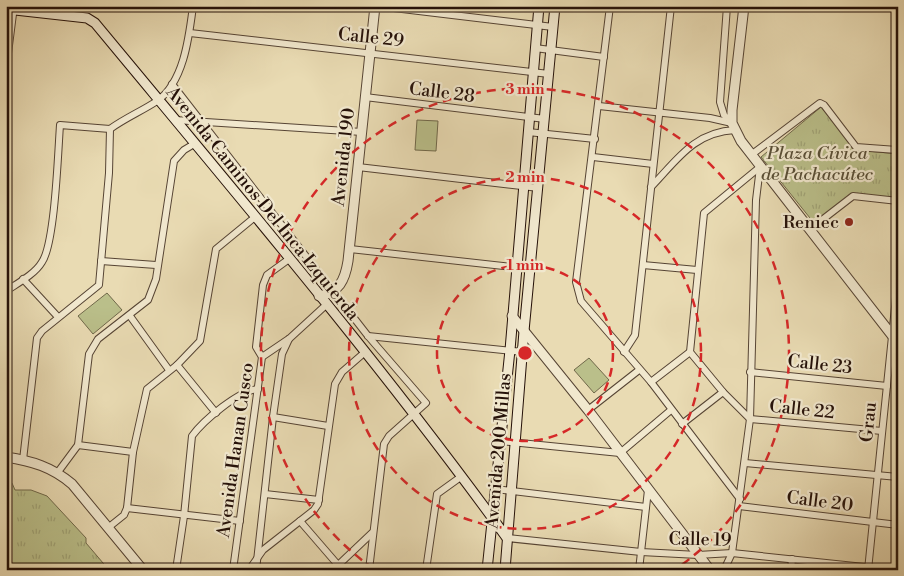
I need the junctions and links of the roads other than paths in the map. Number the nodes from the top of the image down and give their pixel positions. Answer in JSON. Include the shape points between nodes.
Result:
{"nodes":[{"id":1,"x":183,"y":6,"type":"edge"},
{"id":2,"x":376,"y":6,"type":"edge"},
{"id":3,"x":539,"y":6,"type":"edge"},
{"id":4,"x":555,"y":6,"type":"edge"},
{"id":5,"x":610,"y":6,"type":"edge"},
{"id":6,"x":671,"y":6,"type":"edge"},
{"id":7,"x":727,"y":6,"type":"edge"},
{"id":8,"x":744,"y":6,"type":"edge"},
{"id":9,"x":798,"y":6,"type":"edge"},
{"id":10,"x":193,"y":7,"type":"edge"},
{"id":11,"x":821,"y":7,"type":"edge"},
{"id":12,"x":11,"y":8,"type":"edge"},
{"id":13,"x":538,"y":25,"type":"junction"},
{"id":14,"x":553,"y":27,"type":"junction"},
{"id":15,"x":190,"y":33,"type":"junction"},
{"id":16,"x":535,"y":48,"type":"junction"},
{"id":17,"x":551,"y":50,"type":"junction"},
{"id":18,"x":370,"y":52,"type":"junction"},
{"id":19,"x":604,"y":57,"type":"junction"},
{"id":20,"x":6,"y":69,"type":"edge"},
{"id":21,"x":533,"y":72,"type":"junction"},
{"id":22,"x":549,"y":74,"type":"junction"},
{"id":23,"x":172,"y":84,"type":"junction"},
{"id":24,"x":365,"y":97,"type":"junction"},
{"id":25,"x":158,"y":100,"type":"junction"},
{"id":26,"x":598,"y":106,"type":"junction"},
{"id":27,"x":660,"y":112,"type":"junction"},
{"id":28,"x":530,"y":117,"type":"junction"},
{"id":29,"x":545,"y":119,"type":"junction"},
{"id":30,"x":175,"y":120,"type":"junction"},
{"id":31,"x":199,"y":122,"type":"junction"},
{"id":32,"x":734,"y":127,"type":"junction"},
{"id":33,"x":110,"y":129,"type":"junction"},
{"id":34,"x":362,"y":132,"type":"junction"},
{"id":35,"x":528,"y":132,"type":"junction"},
{"id":36,"x":544,"y":133,"type":"junction"},
{"id":37,"x":595,"y":139,"type":"junction"},
{"id":38,"x":194,"y":144,"type":"junction"},
{"id":39,"x":897,"y":150,"type":"edge"},
{"id":40,"x":752,"y":155,"type":"junction"},
{"id":41,"x":593,"y":157,"type":"junction"},
{"id":42,"x":653,"y":164,"type":"junction"},
{"id":43,"x":358,"y":167,"type":"junction"},
{"id":44,"x":760,"y":167,"type":"junction"},
{"id":45,"x":523,"y":186,"type":"junction"},
{"id":46,"x":651,"y":187,"type":"junction"},
{"id":47,"x":539,"y":188,"type":"junction"},
{"id":48,"x":898,"y":201,"type":"edge"},
{"id":49,"x":254,"y":217,"type":"junction"},
{"id":50,"x":809,"y":230,"type":"junction"},
{"id":51,"x":350,"y":249,"type":"junction"},
{"id":52,"x":289,"y":259,"type":"junction"},
{"id":53,"x":101,"y":262,"type":"junction"},
{"id":54,"x":156,"y":265,"type":"junction"},
{"id":55,"x":643,"y":265,"type":"junction"},
{"id":56,"x":516,"y":267,"type":"junction"},
{"id":57,"x":530,"y":269,"type":"junction"},
{"id":58,"x":697,"y":270,"type":"junction"},
{"id":59,"x":898,"y":278,"type":"edge"},
{"id":60,"x":24,"y":279,"type":"junction"},
{"id":61,"x":6,"y":291,"type":"edge"},
{"id":62,"x":334,"y":292,"type":"junction"},
{"id":63,"x":897,"y":293,"type":"edge"},
{"id":64,"x":319,"y":296,"type":"junction"},
{"id":65,"x":326,"y":304,"type":"junction"},
{"id":66,"x":130,"y":316,"type":"junction"},
{"id":67,"x":512,"y":316,"type":"junction"},
{"id":68,"x":58,"y":318,"type":"junction"},
{"id":69,"x":524,"y":331,"type":"junction"},
{"id":70,"x":368,"y":336,"type":"junction"},
{"id":71,"x":290,"y":338,"type":"junction"},
{"id":72,"x":896,"y":339,"type":"edge"},
{"id":73,"x":510,"y":350,"type":"junction"},
{"id":74,"x":523,"y":352,"type":"junction"},
{"id":75,"x":624,"y":352,"type":"junction"},
{"id":76,"x":690,"y":352,"type":"junction"},
{"id":77,"x":364,"y":353,"type":"junction"},
{"id":78,"x":262,"y":358,"type":"junction"},
{"id":79,"x":178,"y":365,"type":"junction"},
{"id":80,"x":169,"y":370,"type":"junction"},
{"id":81,"x":639,"y":370,"type":"junction"},
{"id":82,"x":750,"y":372,"type":"junction"},
{"id":83,"x":650,"y":382,"type":"junction"},
{"id":84,"x":886,"y":386,"type":"junction"},
{"id":85,"x":258,"y":389,"type":"junction"},
{"id":86,"x":723,"y":392,"type":"junction"},
{"id":87,"x":588,"y":410,"type":"junction"},
{"id":88,"x":671,"y":410,"type":"junction"},
{"id":89,"x":216,"y":413,"type":"junction"},
{"id":90,"x":413,"y":414,"type":"junction"},
{"id":91,"x":273,"y":417,"type":"junction"},
{"id":92,"x":750,"y":419,"type":"junction"},
{"id":93,"x":682,"y":424,"type":"junction"},
{"id":94,"x":328,"y":426,"type":"junction"},
{"id":95,"x":882,"y":431,"type":"junction"},
{"id":96,"x":500,"y":441,"type":"junction"},
{"id":97,"x":516,"y":443,"type":"junction"},
{"id":98,"x":78,"y":446,"type":"junction"},
{"id":99,"x":133,"y":452,"type":"junction"},
{"id":100,"x":620,"y":454,"type":"junction"},
{"id":101,"x":6,"y":458,"type":"edge"},
{"id":102,"x":23,"y":460,"type":"junction"},
{"id":103,"x":744,"y":463,"type":"junction"},
{"id":104,"x":58,"y":472,"type":"junction"},
{"id":105,"x":877,"y":475,"type":"junction"},
{"id":106,"x":462,"y":476,"type":"junction"},
{"id":107,"x":898,"y":477,"type":"edge"},
{"id":108,"x":495,"y":489,"type":"junction"},
{"id":109,"x":648,"y":490,"type":"junction"},
{"id":110,"x":511,"y":492,"type":"junction"},
{"id":111,"x":265,"y":494,"type":"junction"},
{"id":112,"x":319,"y":500,"type":"junction"},
{"id":113,"x":739,"y":503,"type":"junction"},
{"id":114,"x":646,"y":507,"type":"junction"},
{"id":115,"x":127,"y":508,"type":"junction"},
{"id":116,"x":184,"y":516,"type":"junction"},
{"id":117,"x":492,"y":518,"type":"junction"},
{"id":118,"x":240,"y":521,"type":"junction"},
{"id":119,"x":300,"y":521,"type":"junction"},
{"id":120,"x":872,"y":522,"type":"junction"},
{"id":121,"x":898,"y":525,"type":"edge"},
{"id":122,"x":109,"y":527,"type":"junction"},
{"id":123,"x":372,"y":533,"type":"junction"},
{"id":124,"x":507,"y":538,"type":"junction"},
{"id":125,"x":641,"y":552,"type":"junction"},
{"id":126,"x":732,"y":553,"type":"junction"},
{"id":127,"x":698,"y":555,"type":"junction"},
{"id":128,"x":258,"y":557,"type":"junction"},
{"id":129,"x":792,"y":559,"type":"junction"},
{"id":130,"x":336,"y":567,"type":"edge"},
{"id":131,"x":868,"y":569,"type":"edge"},
{"id":132,"x":143,"y":570,"type":"edge"},
{"id":133,"x":176,"y":570,"type":"edge"},
{"id":134,"x":233,"y":570,"type":"edge"},
{"id":135,"x":249,"y":570,"type":"edge"},
{"id":136,"x":256,"y":570,"type":"edge"},
{"id":137,"x":369,"y":570,"type":"edge"},
{"id":138,"x":426,"y":570,"type":"edge"},
{"id":139,"x":488,"y":570,"type":"edge"},
{"id":140,"x":505,"y":570,"type":"edge"},
{"id":141,"x":640,"y":570,"type":"edge"},
{"id":142,"x":710,"y":570,"type":"edge"},
{"id":143,"x":724,"y":570,"type":"edge"},
{"id":144,"x":791,"y":570,"type":"edge"},
{"id":145,"x":894,"y":570,"type":"edge"}],
"edges":[{"from":1,"to":10,"type":"street"},
{"from":2,"to":13,"type":"street"},
{"from":2,"to":18,"type":"main road","name":"Avenida 190"},
{"from":3,"to":13,"type":"main road","name":"Avenida 200 Millas"},
{"from":4,"to":14,"type":"main road","name":"Avenida 200 Millas"},
{"from":5,"to":19,"type":"street"},
{"from":6,"to":27,"type":"street"},
{"from":7,"to":32,"type":"street","via":[[720,102],[724,115]]},
{"from":8,"to":32,"type":"main road"},
{"from":9,"to":11,"type":"street"},
{"from":10,"to":15,"type":"street"},
{"from":12,"to":20,"type":"street"},
{"from":12,"to":25,"type":"main road","name":"Avenida Caminos Del Inca Izquierda","via":[[91,20]]},
{"from":13,"to":14,"type":"street"},
{"from":13,"to":16,"type":"main road","name":"Avenida 200 Millas"},
{"from":14,"to":17,"type":"main road","name":"Avenida 200 Millas"},
{"from":15,"to":18,"type":"street","name":"Calle 29"},
{"from":15,"to":23,"type":"street"},
{"from":16,"to":17,"type":"street"},
{"from":16,"to":21,"type":"main road","name":"Avenida 200 Millas"},
{"from":17,"to":19,"type":"street"},
{"from":17,"to":22,"type":"main road","name":"Avenida 200 Millas"},
{"from":18,"to":21,"type":"street","name":"Calle 29"},
{"from":18,"to":24,"type":"main road","name":"Avenida 190"},
{"from":19,"to":26,"type":"street"},
{"from":21,"to":22,"type":"street","name":"Calle 29"},
{"from":21,"to":28,"type":"main road","name":"Avenida 200 Millas"},
{"from":22,"to":29,"type":"main road","name":"Avenida 200 Millas"},
{"from":23,"to":25,"type":"street"},
{"from":23,"to":31,"type":"street","name":"Avenida Caminos Del Inca Izquierda"},
{"from":24,"to":28,"type":"street","name":"Calle 28"},
{"from":24,"to":34,"type":"main road","name":"Avenida 190"},
{"from":25,"to":30,"type":"main road","name":"Avenida Caminos Del Inca Izquierda"},
{"from":25,"to":33,"type":"street"},
{"from":26,"to":27,"type":"street"},
{"from":26,"to":37,"type":"street"},
{"from":27,"to":32,"type":"street"},
{"from":27,"to":42,"type":"street"},
{"from":28,"to":29,"type":"street","name":"Calle 28"},
{"from":28,"to":35,"type":"main road","name":"Avenida 200 Millas"},
{"from":29,"to":36,"type":"main road","name":"Avenida 200 Millas"},
{"from":30,"to":31,"type":"street"},
{"from":30,"to":38,"type":"main road","name":"Avenida Caminos Del Inca Izquierda"},
{"from":31,"to":34,"type":"street"},
{"from":31,"to":62,"type":"street","name":"Avenida Caminos Del Inca Izquierda"},
{"from":32,"to":40,"type":"main road"},
{"from":32,"to":46,"type":"street","via":[[714,132],[692,144]]},
{"from":33,"to":53,"type":"street","via":[[110,172]]},
{"from":33,"to":60,"type":"street","via":[[60,124],[49,242],[43,262]]},
{"from":34,"to":43,"type":"main road","name":"Avenida 190"},
{"from":35,"to":36,"type":"street"},
{"from":35,"to":45,"type":"main road","name":"Avenida 200 Millas"},
{"from":36,"to":37,"type":"street"},
{"from":36,"to":47,"type":"main road","name":"Avenida 200 Millas"},
{"from":37,"to":41,"type":"street"},
{"from":38,"to":49,"type":"main road","name":"Avenida Caminos Del Inca Izquierda"},
{"from":38,"to":54,"type":"street","via":[[174,161]]},
{"from":39,"to":40,"type":"street","via":[[856,147],[820,103]]},
{"from":40,"to":44,"type":"main road"},
{"from":41,"to":42,"type":"street"},
{"from":41,"to":75,"type":"street","via":[[577,291],[580,301]]},
{"from":42,"to":46,"type":"street"},
{"from":43,"to":45,"type":"street"},
{"from":43,"to":51,"type":"main road","name":"Avenida 190"},
{"from":44,"to":50,"type":"main road"},
{"from":44,"to":58,"type":"street","via":[[706,209]]},
{"from":44,"to":82,"type":"street"},
{"from":45,"to":47,"type":"street"},
{"from":45,"to":56,"type":"main road","name":"Avenida 200 Millas"},
{"from":46,"to":55,"type":"street"},
{"from":47,"to":57,"type":"main road","name":"Avenida 200 Millas"},
{"from":48,"to":50,"type":"street","via":[[853,196]]},
{"from":49,"to":52,"type":"main road","name":"Avenida Caminos Del Inca Izquierda"},
{"from":49,"to":79,"type":"street","via":[[216,249],[203,332],[193,350]]},
{"from":50,"to":72,"type":"main road"},
{"from":51,"to":56,"type":"street"},
{"from":51,"to":62,"type":"main road","name":"Avenida 190","via":[[344,279]]},
{"from":52,"to":64,"type":"main road","name":"Avenida Caminos Del Inca Izquierda"},
{"from":52,"to":78,"type":"street","via":[[266,276],[263,285],[256,347]]},
{"from":53,"to":54,"type":"street"},
{"from":53,"to":68,"type":"street","via":[[99,285]]},
{"from":54,"to":66,"type":"street","via":[[156,279],[148,300]]},
{"from":55,"to":58,"type":"street"},
{"from":55,"to":75,"type":"street","via":[[635,335]]},
{"from":56,"to":57,"type":"street"},
{"from":56,"to":67,"type":"main road","name":"Avenida 200 Millas"},
{"from":57,"to":69,"type":"main road","name":"Avenida 200 Millas"},
{"from":58,"to":76,"type":"street"},
{"from":59,"to":63,"type":"street","name":"Grau"},
{"from":60,"to":61,"type":"street"},
{"from":60,"to":68,"type":"street"},
{"from":62,"to":64,"type":"main road"},
{"from":62,"to":70,"type":"street","name":"Avenida Caminos Del Inca Izquierda"},
{"from":63,"to":72,"type":"street","name":"Grau"},
{"from":64,"to":65,"type":"main road","name":"Avenida Caminos Del Inca Izquierda"},
{"from":65,"to":71,"type":"street","name":"Avenida Hanan Cusco"},
{"from":65,"to":77,"type":"main road","name":"Avenida Caminos Del Inca Izquierda"},
{"from":66,"to":80,"type":"street"},
{"from":66,"to":98,"type":"street","via":[[98,339],[89,354]]},
{"from":67,"to":69,"type":"main road"},
{"from":67,"to":73,"type":"main road","name":"Avenida 200 Millas"},
{"from":68,"to":102,"type":"street","via":[[37,338]]},
{"from":69,"to":74,"type":"main road","name":"Avenida 200 Millas"},
{"from":69,"to":87,"type":"main road"},
{"from":70,"to":73,"type":"street"},
{"from":70,"to":90,"type":"street","name":"Avenida Caminos Del Inca Izquierda","via":[[426,403]]},
{"from":71,"to":78,"type":"street","name":"Avenida Hanan Cusco"},
{"from":71,"to":91,"type":"street","via":[[282,354]]},
{"from":72,"to":84,"type":"street","name":"Grau"},
{"from":73,"to":74,"type":"street"},
{"from":73,"to":96,"type":"main road","name":"Avenida 200 Millas"},
{"from":74,"to":97,"type":"main road","name":"Avenida 200 Millas"},
{"from":75,"to":81,"type":"street"},
{"from":76,"to":83,"type":"street"},
{"from":76,"to":86,"type":"street"},
{"from":77,"to":90,"type":"main road","name":"Avenida Caminos Del Inca Izquierda"},
{"from":77,"to":94,"type":"street","via":[[338,377]]},
{"from":78,"to":85,"type":"street","name":"Avenida Hanan Cusco"},
{"from":79,"to":80,"type":"street"},
{"from":79,"to":89,"type":"street"},
{"from":80,"to":99,"type":"street","via":[[147,389]]},
{"from":81,"to":83,"type":"street"},
{"from":81,"to":87,"type":"street"},
{"from":82,"to":84,"type":"street","name":"Calle 23"},
{"from":82,"to":92,"type":"street"},
{"from":83,"to":88,"type":"street"},
{"from":84,"to":95,"type":"street","name":"Grau"},
{"from":85,"to":89,"type":"street","via":[[248,390]]},
{"from":85,"to":118,"type":"street","name":"Avenida Hanan Cusco"},
{"from":86,"to":92,"type":"street"},
{"from":86,"to":93,"type":"street"},
{"from":87,"to":100,"type":"main road"},
{"from":88,"to":93,"type":"street"},
{"from":88,"to":100,"type":"street"},
{"from":89,"to":116,"type":"street","via":[[190,441]]},
{"from":90,"to":106,"type":"main road","name":"Avenida Caminos Del Inca Izquierda"},
{"from":90,"to":123,"type":"street","via":[[384,444]]},
{"from":91,"to":94,"type":"street"},
{"from":91,"to":111,"type":"street"},
{"from":92,"to":95,"type":"street","name":"Calle 22"},
{"from":92,"to":103,"type":"street"},
{"from":93,"to":113,"type":"street"},
{"from":94,"to":112,"type":"street"},
{"from":95,"to":105,"type":"street","name":"Grau"},
{"from":96,"to":97,"type":"street"},
{"from":96,"to":108,"type":"main road","name":"Avenida 200 Millas"},
{"from":97,"to":100,"type":"street"},
{"from":97,"to":110,"type":"main road","name":"Avenida 200 Millas"},
{"from":98,"to":99,"type":"street"},
{"from":98,"to":104,"type":"street"},
{"from":99,"to":115,"type":"street"},
{"from":100,"to":109,"type":"main road"},
{"from":101,"to":102,"type":"main road"},
{"from":102,"to":104,"type":"main road"},
{"from":103,"to":105,"type":"street"},
{"from":103,"to":113,"type":"street"},
{"from":104,"to":122,"type":"main road"},
{"from":105,"to":107,"type":"street"},
{"from":105,"to":120,"type":"street","name":"Grau"},
{"from":106,"to":117,"type":"main road","name":"Avenida Caminos Del Inca Izquierda"},
{"from":106,"to":138,"type":"street","via":[[437,494]]},
{"from":108,"to":110,"type":"street"},
{"from":108,"to":117,"type":"main road","name":"Avenida 200 Millas"},
{"from":109,"to":114,"type":"street"},
{"from":109,"to":127,"type":"main road"},
{"from":110,"to":114,"type":"street"},
{"from":110,"to":124,"type":"main road","name":"Avenida 200 Millas"},
{"from":111,"to":112,"type":"street"},
{"from":111,"to":128,"type":"street"},
{"from":112,"to":119,"type":"street","via":[[314,510]]},
{"from":113,"to":120,"type":"street","name":"Calle 20"},
{"from":113,"to":126,"type":"street"},
{"from":114,"to":125,"type":"street"},
{"from":115,"to":116,"type":"street"},
{"from":115,"to":122,"type":"street","via":[[124,516]]},
{"from":116,"to":118,"type":"street"},
{"from":116,"to":133,"type":"street"},
{"from":117,"to":124,"type":"main road","name":"Avenida Caminos Del Inca Izquierda"},
{"from":117,"to":139,"type":"main road","name":"Avenida 200 Millas"},
{"from":118,"to":134,"type":"street","name":"Avenida Hanan Cusco"},
{"from":119,"to":128,"type":"street"},
{"from":119,"to":130,"type":"street"},
{"from":120,"to":121,"type":"street","name":"Calle 20"},
{"from":120,"to":131,"type":"street","name":"Grau"},
{"from":122,"to":132,"type":"main road"},
{"from":123,"to":130,"type":"street"},
{"from":123,"to":137,"type":"street"},
{"from":124,"to":125,"type":"street","name":"Calle 19"},
{"from":124,"to":140,"type":"main road","name":"Avenida 200 Millas"},
{"from":125,"to":127,"type":"street","name":"Calle 19"},
{"from":125,"to":141,"type":"street"},
{"from":126,"to":127,"type":"street","name":"Calle 19"},
{"from":126,"to":129,"type":"street","name":"Calle 19"},
{"from":126,"to":143,"type":"street"},
{"from":127,"to":142,"type":"main road"},
{"from":128,"to":135,"type":"street"},
{"from":128,"to":136,"type":"street"},
{"from":129,"to":131,"type":"street","name":"Calle 19"},
{"from":129,"to":144,"type":"street"},
{"from":131,"to":145,"type":"street","name":"Calle 19"}]}
